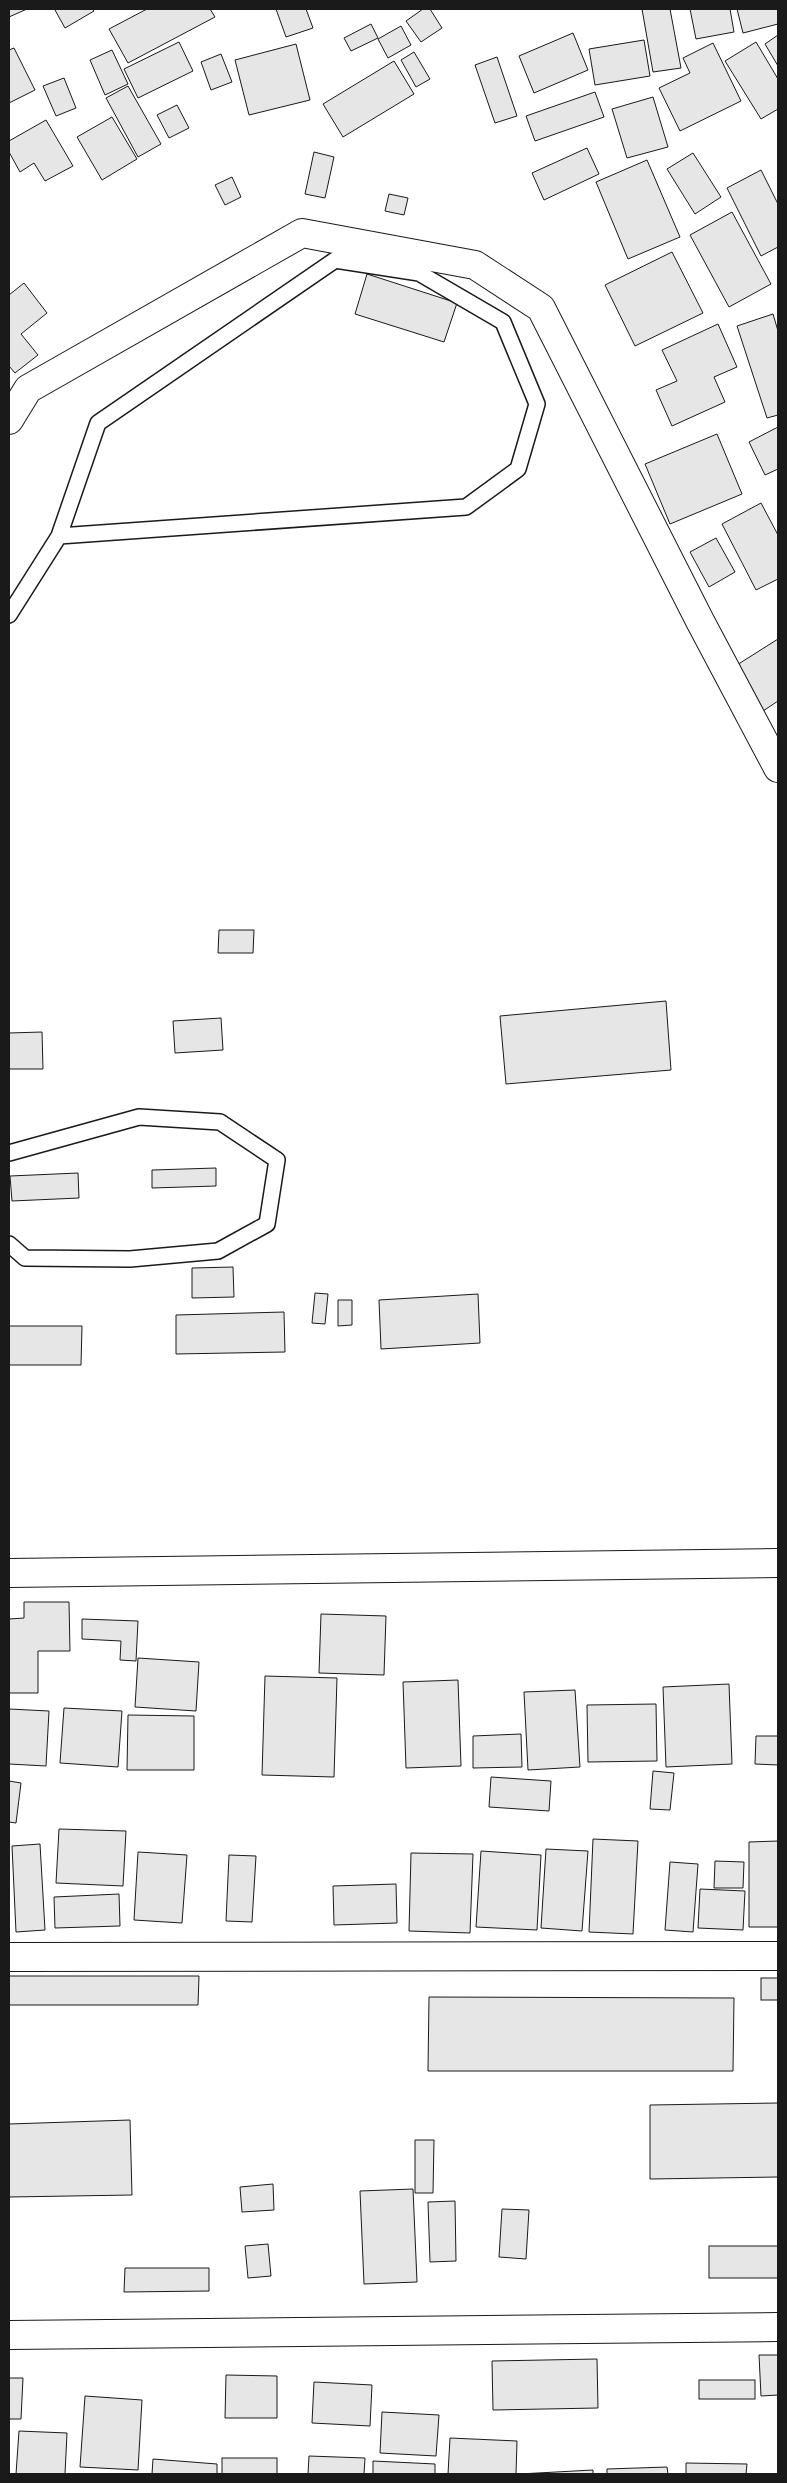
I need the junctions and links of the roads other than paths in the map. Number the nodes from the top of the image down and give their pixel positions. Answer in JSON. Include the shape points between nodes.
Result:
{"nodes":[{"id":1,"x":9,"y":420,"type":"edge"},
{"id":2,"x":60,"y":536,"type":"junction"},
{"id":3,"x":9,"y":615,"type":"edge"},
{"id":4,"x":778,"y":768,"type":"edge"},
{"id":5,"x":9,"y":1153,"type":"edge"},
{"id":6,"x":9,"y":1244,"type":"edge"},
{"id":7,"x":778,"y":1563,"type":"edge"},
{"id":8,"x":9,"y":1573,"type":"edge"},
{"id":9,"x":778,"y":1956,"type":"edge"},
{"id":10,"x":9,"y":1957,"type":"edge"},
{"id":11,"x":778,"y":2327,"type":"edge"},
{"id":12,"x":9,"y":2335,"type":"edge"}],
"edges":[{"from":1,"to":4,"type":"street","via":[[28,389],[302,233],[475,265],[541,308]]},
{"from":2,"to":2,"type":"lane","via":[[466,507],[518,469],[537,404],[503,322],[419,273],[335,260],[98,423]]},
{"from":2,"to":3,"type":"lane"},
{"from":5,"to":6,"type":"lane","via":[[139,1117],[220,1122],[277,1160],[267,1224],[218,1251],[130,1259],[25,1258]]},
{"from":7,"to":8,"type":"street"},
{"from":9,"to":10,"type":"street"},
{"from":11,"to":12,"type":"street"}]}
